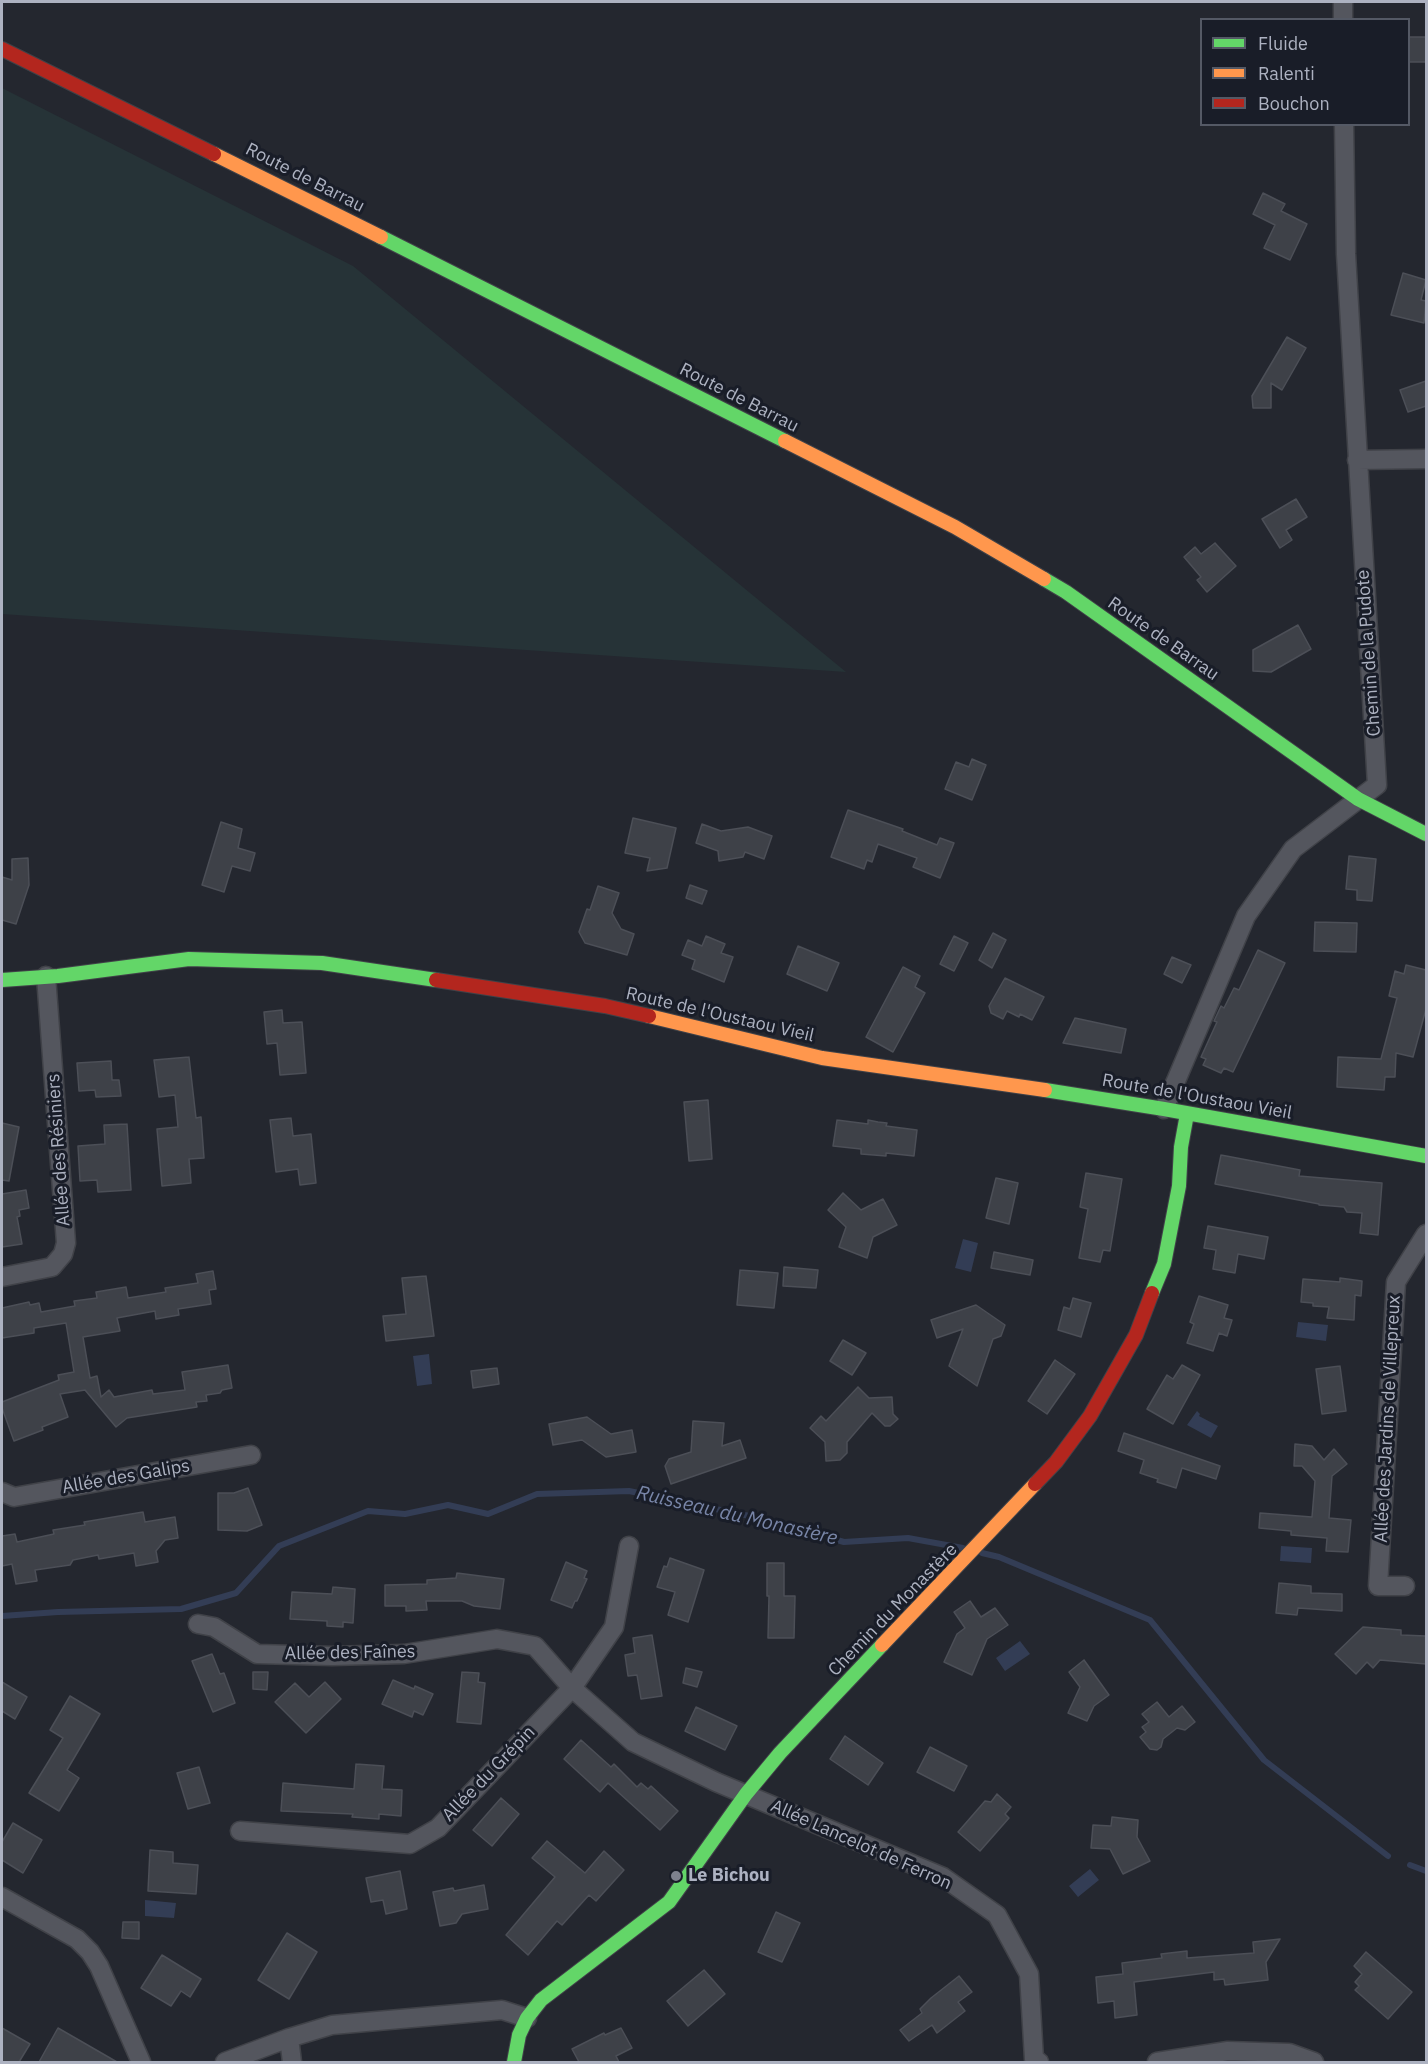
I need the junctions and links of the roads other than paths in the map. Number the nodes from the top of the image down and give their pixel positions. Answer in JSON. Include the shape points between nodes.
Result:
{"nodes":[{"id":1,"x":1342,"y":2,"type":"edge"},
{"id":2,"x":1343,"y":18,"type":"edge"},
{"id":3,"x":2,"y":49,"type":"edge"},
{"id":4,"x":1344,"y":126,"type":"edge"},
{"id":5,"x":1426,"y":459,"type":"edge"},
{"id":6,"x":1357,"y":460,"type":"junction"},
{"id":7,"x":1358,"y":799,"type":"junction"},
{"id":8,"x":1426,"y":834,"type":"edge"},
{"id":9,"x":46,"y":976,"type":"junction"},
{"id":10,"x":2,"y":980,"type":"edge"},
{"id":11,"x":1164,"y":1109,"type":"junction"},
{"id":12,"x":1187,"y":1114,"type":"junction"},
{"id":13,"x":1426,"y":1155,"type":"edge"},
{"id":14,"x":1426,"y":1234,"type":"edge"},
{"id":15,"x":2,"y":1277,"type":"edge"},
{"id":16,"x":250,"y":1455,"type":"dead end"},
{"id":17,"x":2,"y":1492,"type":"edge"},
{"id":18,"x":629,"y":1546,"type":"dead end"},
{"id":19,"x":1405,"y":1586,"type":"dead end"},
{"id":20,"x":198,"y":1624,"type":"dead end"},
{"id":21,"x":572,"y":1688,"type":"junction"},
{"id":22,"x":746,"y":1794,"type":"junction"},
{"id":23,"x":240,"y":1831,"type":"dead end"},
{"id":24,"x":2,"y":1897,"type":"edge"},
{"id":25,"x":527,"y":2018,"type":"junction"},
{"id":26,"x":289,"y":2038,"type":"junction"},
{"id":27,"x":1036,"y":2061,"type":"edge"},
{"id":28,"x":141,"y":2062,"type":"edge"},
{"id":29,"x":225,"y":2062,"type":"edge"},
{"id":30,"x":292,"y":2062,"type":"edge"},
{"id":31,"x":514,"y":2062,"type":"edge"},
{"id":32,"x":1157,"y":2062,"type":"edge"},
{"id":33,"x":1314,"y":2062,"type":"edge"}],
"edges":[{"from":1,"to":2,"type":"street"},
{"from":3,"to":7,"type":"street","name":"Route de Barrau","via":[[955,527],[1066,592]]},
{"from":4,"to":6,"type":"street","name":"Chemin de la Pudote"},
{"from":5,"to":6,"type":"street"},
{"from":6,"to":7,"type":"street","name":"Chemin de la Pudote","via":[[1377,785]]},
{"from":7,"to":8,"type":"street","name":"Route de Barrau"},
{"from":7,"to":11,"type":"street","name":"Chemin de la Pudote","via":[[1293,849],[1246,916]]},
{"from":9,"to":10,"type":"street","name":"Route de l'Oustaou Vieil"},
{"from":9,"to":11,"type":"street","name":"Route de l'Oustaou Vieil","via":[[189,960],[322,963],[605,1006],[822,1058]]},
{"from":9,"to":15,"type":"street","name":"Allée des Résiniers","via":[[66,1243],[52,1267]]},
{"from":11,"to":12,"type":"street","name":"Route de l'Oustaou Vieil"},
{"from":12,"to":13,"type":"street","name":"Route de l'Oustaou Vieil"},
{"from":12,"to":22,"type":"street","name":"Chemin du Monastère","via":[[1164,1264],[1137,1335],[1090,1416],[1056,1462],[780,1753]]},
{"from":14,"to":19,"type":"street","name":"Allée des Jardins de Villepreux","via":[[1396,1282],[1378,1586]]},
{"from":16,"to":17,"type":"street","name":"Allée des Galips","via":[[14,1497]]},
{"from":18,"to":21,"type":"street","name":"Allée du Grépin","via":[[614,1627]]},
{"from":20,"to":21,"type":"street","name":"Allée des Faînes","via":[[214,1627],[256,1654],[404,1654],[497,1639],[535,1646]]},
{"from":21,"to":22,"type":"street","name":"Allée des Faînes","via":[[633,1742]]},
{"from":21,"to":23,"type":"street","name":"Allée du Grépin","via":[[438,1828],[410,1844]]},
{"from":22,"to":25,"type":"street","name":"Chemin du Monastère","via":[[669,1902],[540,2000]]},
{"from":22,"to":27,"type":"street","name":"Allée Lancelot de Ferron","via":[[943,1877],[997,1915],[1029,1974]]},
{"from":24,"to":28,"type":"street","via":[[77,1940],[90,1952]]},
{"from":25,"to":26,"type":"street","via":[[502,2010],[332,2025]]},
{"from":25,"to":31,"type":"street","name":"Chemin du Monastère"},
{"from":26,"to":29,"type":"street"},
{"from":26,"to":30,"type":"street"},
{"from":32,"to":33,"type":"street","via":[[1228,2051],[1289,2053]]}]}
